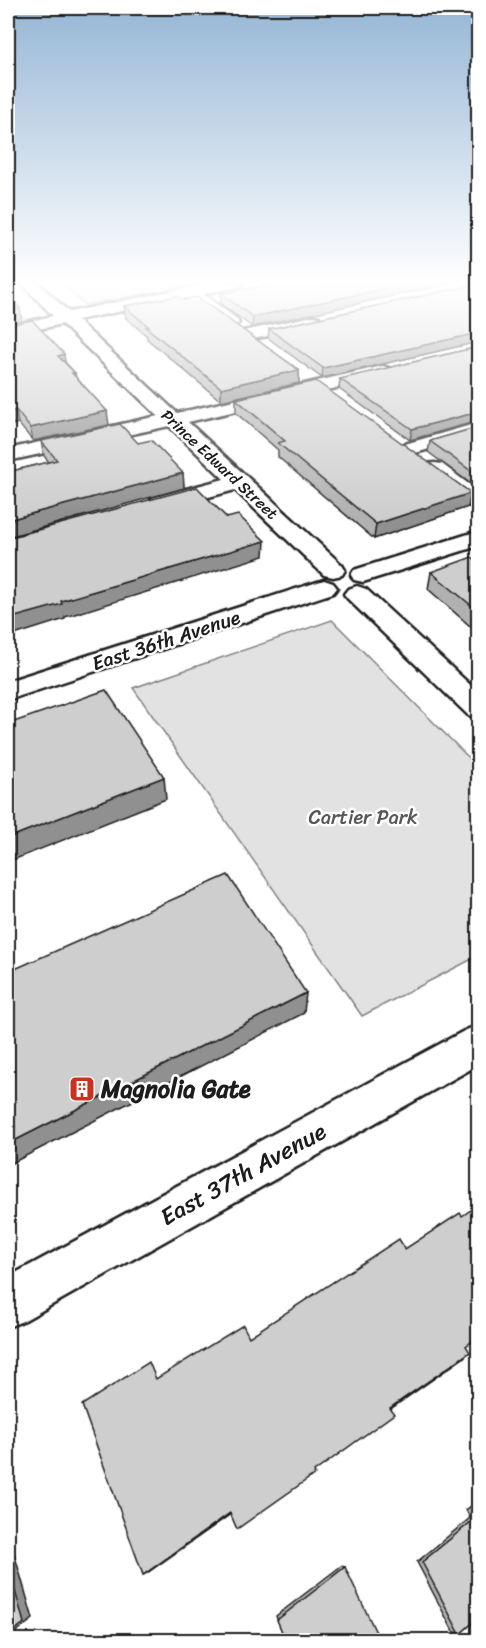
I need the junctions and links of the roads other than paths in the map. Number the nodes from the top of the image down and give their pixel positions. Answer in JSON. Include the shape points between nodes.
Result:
{"nodes":[{"id":1,"x":108,"y":360,"type":"edge"},
{"id":2,"x":399,"y":368,"type":"edge"},
{"id":3,"x":313,"y":381,"type":"junction"},
{"id":4,"x":343,"y":404,"type":"edge"},
{"id":5,"x":172,"y":420,"type":"junction"},
{"id":6,"x":478,"y":429,"type":"edge"},
{"id":7,"x":388,"y":436,"type":"edge"},
{"id":8,"x":405,"y":450,"type":"junction"},
{"id":9,"x":8,"y":455,"type":"edge"},
{"id":10,"x":239,"y":482,"type":"junction"},
{"id":11,"x":478,"y":501,"type":"edge"},
{"id":12,"x":143,"y":508,"type":"edge"},
{"id":13,"x":478,"y":538,"type":"edge"},
{"id":14,"x":329,"y":579,"type":"junction"},
{"id":15,"x":360,"y":584,"type":"junction"},
{"id":16,"x":8,"y":691,"type":"edge"},
{"id":17,"x":478,"y":708,"type":"edge"},
{"id":18,"x":478,"y":1044,"type":"edge"},
{"id":19,"x":8,"y":1303,"type":"edge"}],
"edges":[{"from":1,"to":5,"type":"street","name":"Prince Edward Street"},
{"from":2,"to":3,"type":"street"},
{"from":3,"to":4,"type":"street"},
{"from":3,"to":5,"type":"street"},
{"from":5,"to":9,"type":"street"},
{"from":5,"to":10,"type":"street","name":"Prince Edward Street"},
{"from":6,"to":8,"type":"street"},
{"from":7,"to":8,"type":"street"},
{"from":8,"to":11,"type":"street"},
{"from":10,"to":12,"type":"street"},
{"from":10,"to":14,"type":"street","name":"Prince Edward Street"},
{"from":13,"to":15,"type":"street"},
{"from":14,"to":15,"type":"street","via":[[335,594]]},
{"from":14,"to":16,"type":"street","name":"East 36th Avenue"},
{"from":15,"to":17,"type":"street"},
{"from":18,"to":19,"type":"street","name":"East 37th Avenue"}]}
